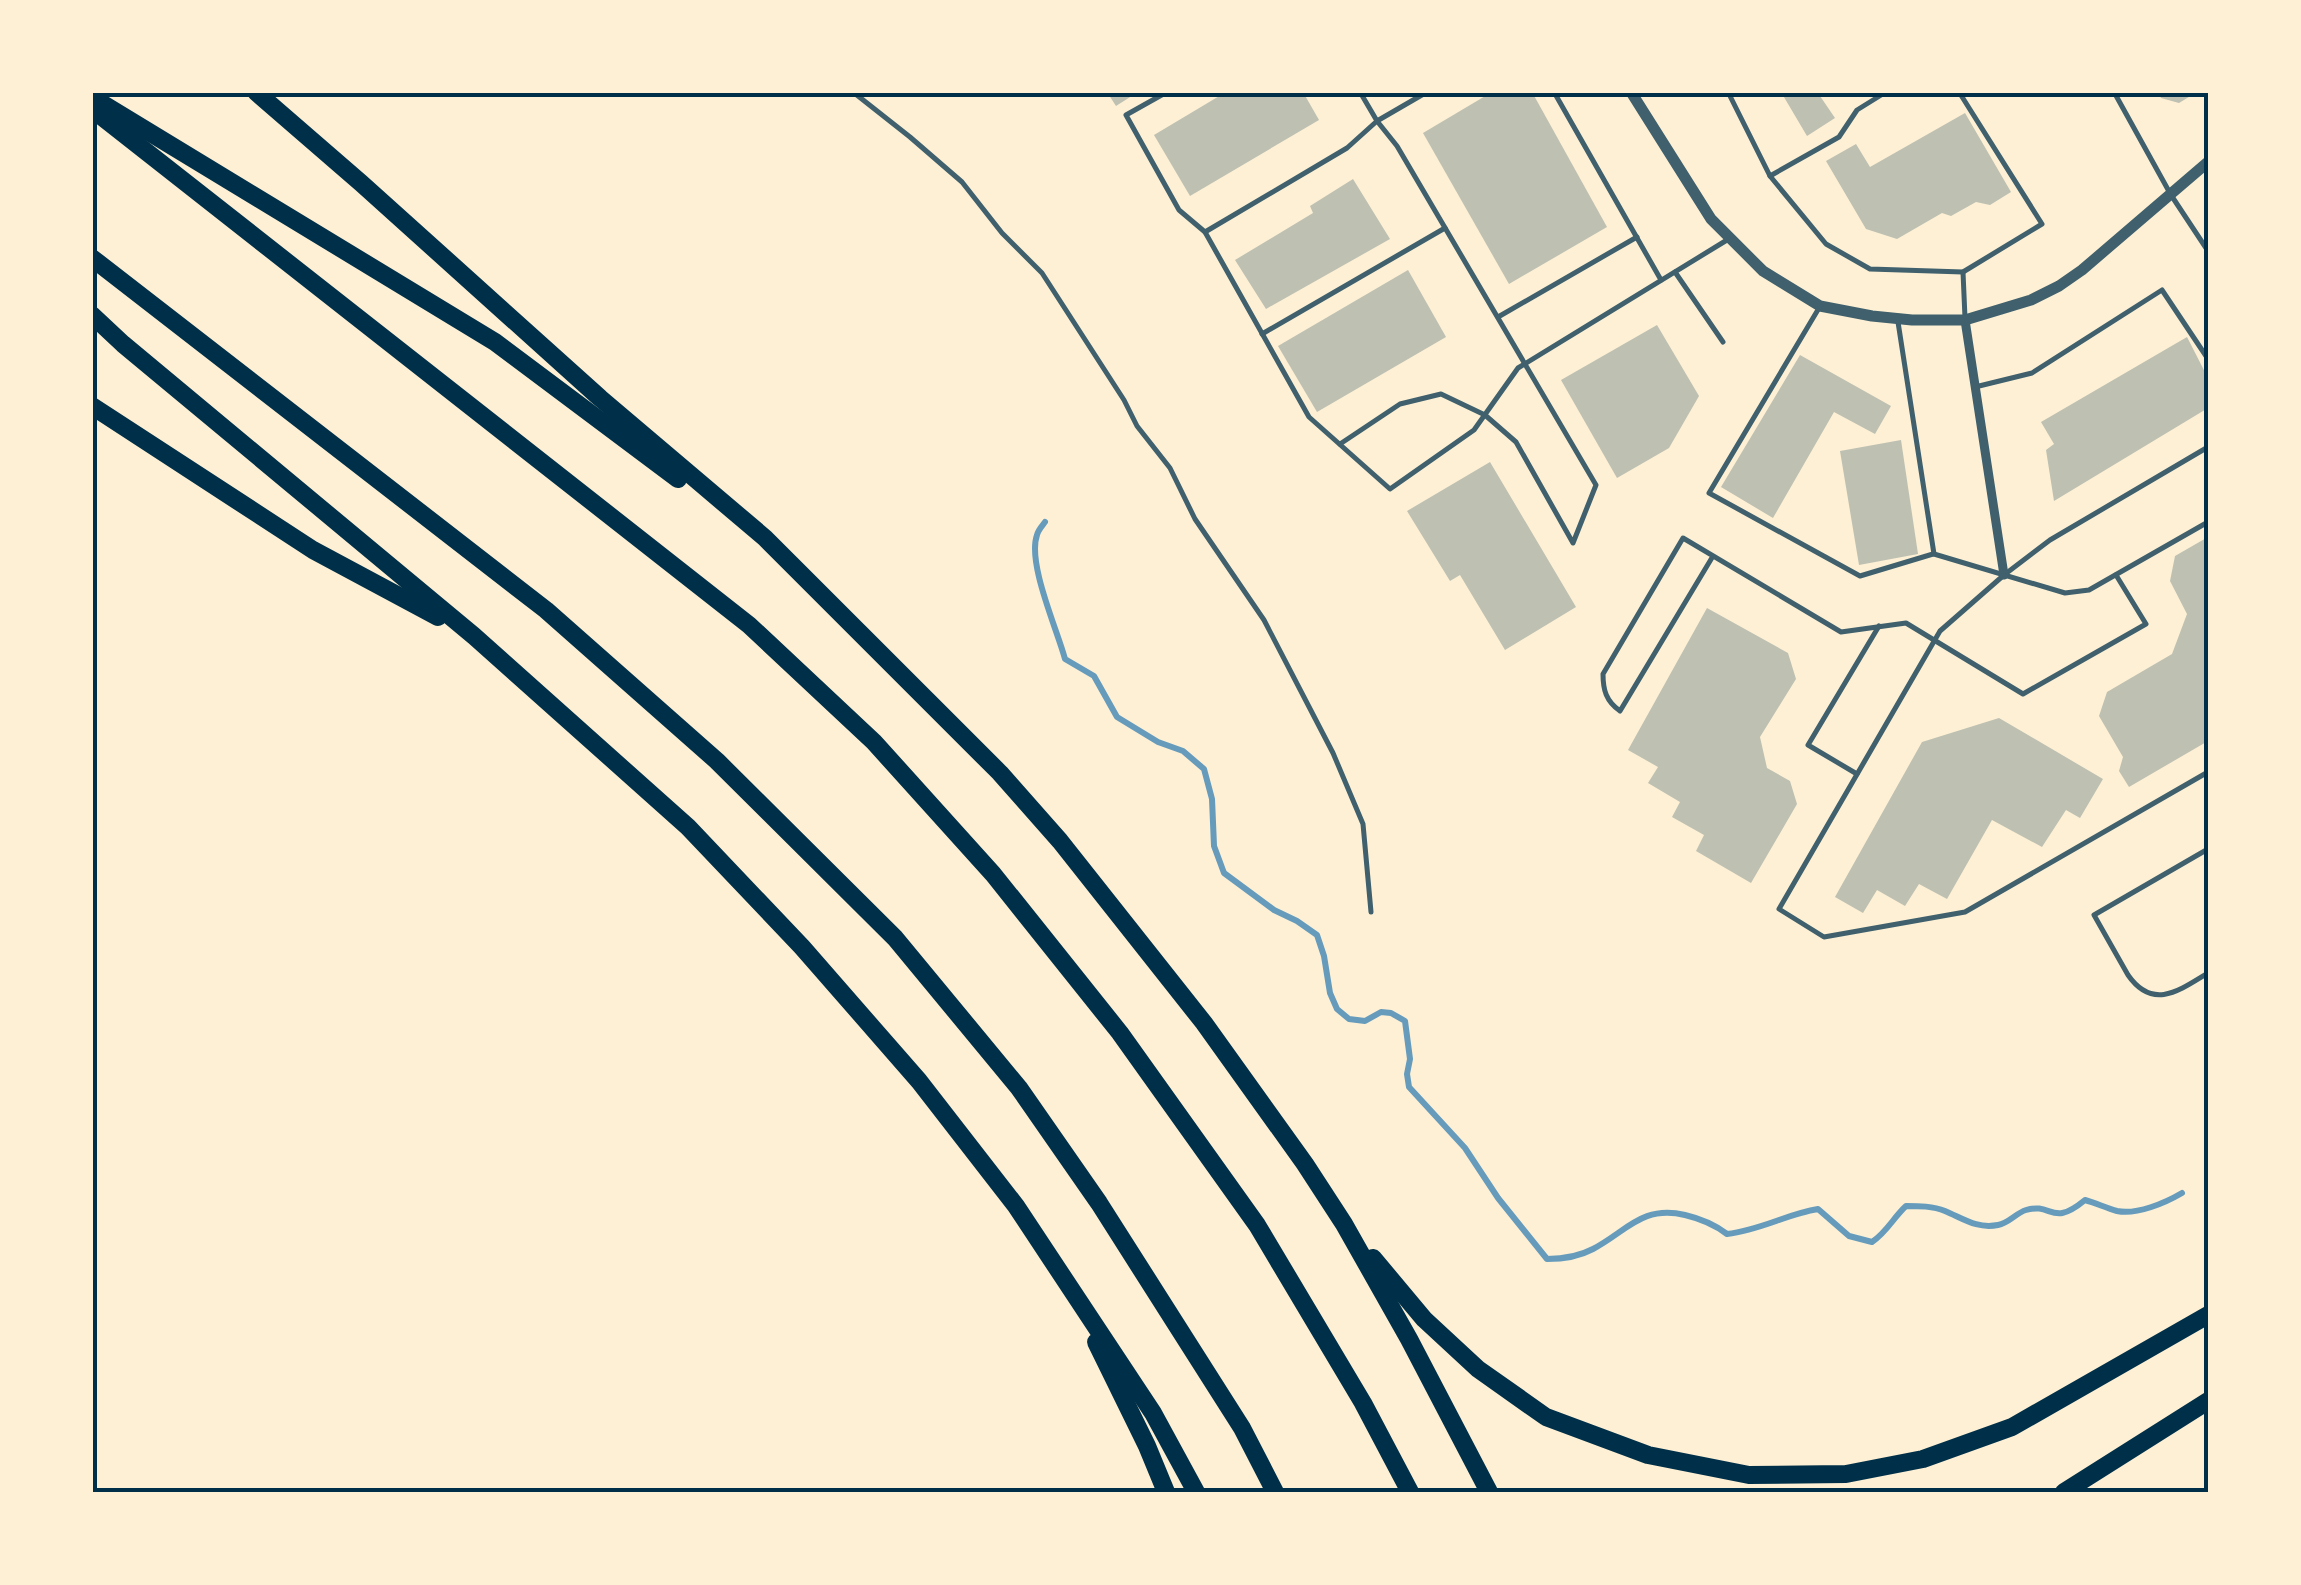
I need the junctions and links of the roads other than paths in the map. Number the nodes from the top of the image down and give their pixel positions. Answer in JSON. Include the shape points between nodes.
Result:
{"nodes":[{"id":1,"x":256,"y":92,"type":"edge"},
{"id":2,"x":853,"y":92,"type":"edge"},
{"id":3,"x":1167,"y":92,"type":"edge"},
{"id":4,"x":1360,"y":92,"type":"edge"},
{"id":5,"x":1428,"y":92,"type":"edge"},
{"id":6,"x":1554,"y":92,"type":"edge"},
{"id":7,"x":1631,"y":92,"type":"edge"},
{"id":8,"x":1728,"y":92,"type":"edge"},
{"id":9,"x":1886,"y":92,"type":"edge"},
{"id":10,"x":1959,"y":92,"type":"edge"},
{"id":11,"x":2114,"y":92,"type":"edge"},
{"id":12,"x":92,"y":98,"type":"edge"},
{"id":13,"x":92,"y":109,"type":"edge"},
{"id":14,"x":1377,"y":121,"type":"junction"},
{"id":15,"x":2208,"y":162,"type":"edge"},
{"id":16,"x":1770,"y":176,"type":"junction"},
{"id":17,"x":2172,"y":195,"type":"junction"},
{"id":18,"x":1445,"y":228,"type":"junction"},
{"id":19,"x":1205,"y":232,"type":"junction"},
{"id":20,"x":1637,"y":237,"type":"junction"},
{"id":21,"x":1730,"y":238,"type":"junction"},
{"id":22,"x":2208,"y":250,"type":"edge"},
{"id":23,"x":92,"y":258,"type":"edge"},
{"id":24,"x":1675,"y":272,"type":"junction"},
{"id":25,"x":1963,"y":272,"type":"junction"},
{"id":26,"x":1661,"y":280,"type":"junction"},
{"id":27,"x":1820,"y":306,"type":"junction"},
{"id":28,"x":92,"y":316,"type":"edge"},
{"id":29,"x":1498,"y":318,"type":"junction"},
{"id":30,"x":1897,"y":319,"type":"junction"},
{"id":31,"x":1964,"y":320,"type":"junction"},
{"id":32,"x":1262,"y":334,"type":"junction"},
{"id":33,"x":1723,"y":342,"type":"dead end"},
{"id":34,"x":2208,"y":359,"type":"edge"},
{"id":35,"x":1525,"y":364,"type":"junction"},
{"id":36,"x":1975,"y":387,"type":"junction"},
{"id":37,"x":92,"y":406,"type":"edge"},
{"id":38,"x":1485,"y":415,"type":"junction"},
{"id":39,"x":1340,"y":444,"type":"junction"},
{"id":40,"x":2208,"y":447,"type":"edge"},
{"id":41,"x":2208,"y":522,"type":"edge"},
{"id":42,"x":1934,"y":554,"type":"junction"},
{"id":43,"x":1713,"y":556,"type":"junction"},
{"id":44,"x":2004,"y":575,"type":"junction"},
{"id":45,"x":2116,"y":575,"type":"junction"},
{"id":46,"x":826,"y":599,"type":"junction"},
{"id":47,"x":1879,"y":626,"type":"junction"},
{"id":48,"x":474,"y":636,"type":"junction"},
{"id":49,"x":1934,"y":642,"type":"junction"},
{"id":50,"x":2208,"y":772,"type":"edge"},
{"id":51,"x":1858,"y":774,"type":"junction"},
{"id":52,"x":2208,"y":849,"type":"edge"},
{"id":53,"x":1372,"y":912,"type":"dead end"},
{"id":54,"x":2208,"y":974,"type":"edge"},
{"id":55,"x":1344,"y":1224,"type":"junction"},
{"id":56,"x":1060,"y":1270,"type":"junction"},
{"id":57,"x":2208,"y":1315,"type":"edge"},
{"id":58,"x":2208,"y":1402,"type":"edge"},
{"id":59,"x":1166,"y":1492,"type":"edge"},
{"id":60,"x":1196,"y":1492,"type":"edge"},
{"id":61,"x":1275,"y":1492,"type":"edge"},
{"id":62,"x":1410,"y":1492,"type":"edge"},
{"id":63,"x":1489,"y":1492,"type":"edge"},
{"id":64,"x":2064,"y":1492,"type":"edge"}],
"edges":[{"from":1,"to":46,"type":"highway","via":[[765,538]]},
{"from":2,"to":53,"type":"lane","via":[[962,182],[1042,273],[1170,468],[1195,519],[1287,659],[1333,754],[1363,824]]},
{"from":3,"to":19,"type":"lane","via":[[1126,115],[1179,210]]},
{"from":4,"to":14,"type":"lane"},
{"from":5,"to":14,"type":"lane"},
{"from":6,"to":20,"type":"lane"},
{"from":7,"to":21,"type":"street","via":[[1710,219]]},
{"from":8,"to":16,"type":"lane"},
{"from":9,"to":16,"type":"lane","via":[[1858,110],[1839,137]]},
{"from":10,"to":25,"type":"lane","via":[[2042,224]]},
{"from":11,"to":17,"type":"lane"},
{"from":12,"to":46,"type":"highway","via":[[494,342]]},
{"from":13,"to":62,"type":"highway","via":[[748,624],[874,742],[993,874],[1109,1019],[1246,1208]]},
{"from":14,"to":18,"type":"lane"},
{"from":14,"to":19,"type":"lane","via":[[1346,148]]},
{"from":15,"to":17,"type":"street"},
{"from":16,"to":25,"type":"lane","via":[[1826,244],[1870,270]]},
{"from":17,"to":22,"type":"lane"},
{"from":17,"to":31,"type":"street","via":[[2059,286]]},
{"from":18,"to":29,"type":"lane"},
{"from":18,"to":32,"type":"lane"},
{"from":19,"to":32,"type":"lane"},
{"from":20,"to":26,"type":"lane"},
{"from":20,"to":29,"type":"lane"},
{"from":21,"to":24,"type":"lane"},
{"from":21,"to":27,"type":"street","via":[[1764,271]]},
{"from":23,"to":61,"type":"highway","via":[[546,610],[717,762],[894,938],[1019,1088],[1100,1203]]},
{"from":24,"to":26,"type":"lane"},
{"from":24,"to":33,"type":"lane"},
{"from":25,"to":31,"type":"lane"},
{"from":26,"to":35,"type":"lane"},
{"from":27,"to":30,"type":"street"},
{"from":27,"to":42,"type":"lane","via":[[1709,493],[1860,576]]},
{"from":28,"to":48,"type":"highway"},
{"from":29,"to":35,"type":"lane"},
{"from":30,"to":31,"type":"street"},
{"from":30,"to":42,"type":"lane"},
{"from":31,"to":36,"type":"street"},
{"from":32,"to":39,"type":"lane","via":[[1309,417]]},
{"from":34,"to":36,"type":"lane","via":[[2162,290],[2032,373]]},
{"from":35,"to":38,"type":"lane"},
{"from":35,"to":38,"type":"lane","via":[[1596,485],[1572,543],[1516,442]]},
{"from":36,"to":44,"type":"street"},
{"from":37,"to":48,"type":"highway","via":[[313,550]]},
{"from":38,"to":39,"type":"lane","via":[[1441,394],[1400,404]]},
{"from":38,"to":39,"type":"lane","via":[[1474,430],[1390,489]]},
{"from":40,"to":44,"type":"lane","via":[[2050,540]]},
{"from":41,"to":45,"type":"lane"},
{"from":42,"to":44,"type":"lane"},
{"from":43,"to":43,"type":"lane","via":[[1683,538],[1603,674],[1612,706],[1620,711]]},
{"from":43,"to":47,"type":"lane","via":[[1840,632]]},
{"from":44,"to":45,"type":"lane","via":[[2065,593],[2089,590]]},
{"from":44,"to":49,"type":"lane"},
{"from":45,"to":49,"type":"lane","via":[[2146,624],[2023,694]]},
{"from":46,"to":55,"type":"highway","via":[[1060,841],[1204,1023]]},
{"from":47,"to":49,"type":"lane","via":[[1906,623]]},
{"from":47,"to":51,"type":"lane","via":[[1808,745]]},
{"from":48,"to":56,"type":"highway","via":[[688,827],[802,947],[919,1081]]},
{"from":49,"to":51,"type":"lane"},
{"from":50,"to":51,"type":"lane","via":[[1965,912],[1824,937],[1779,910]]},
{"from":52,"to":54,"type":"lane","via":[[2094,915],[2144,991],[2165,996]]},
{"from":55,"to":57,"type":"highway","via":[[1424,1319],[1478,1369],[1546,1417],[1648,1454],[1749,1475],[1846,1474],[1923,1459],[2012,1427]]},
{"from":55,"to":63,"type":"highway"},
{"from":56,"to":59,"type":"highway"},
{"from":56,"to":60,"type":"highway"},
{"from":58,"to":64,"type":"highway"}]}
